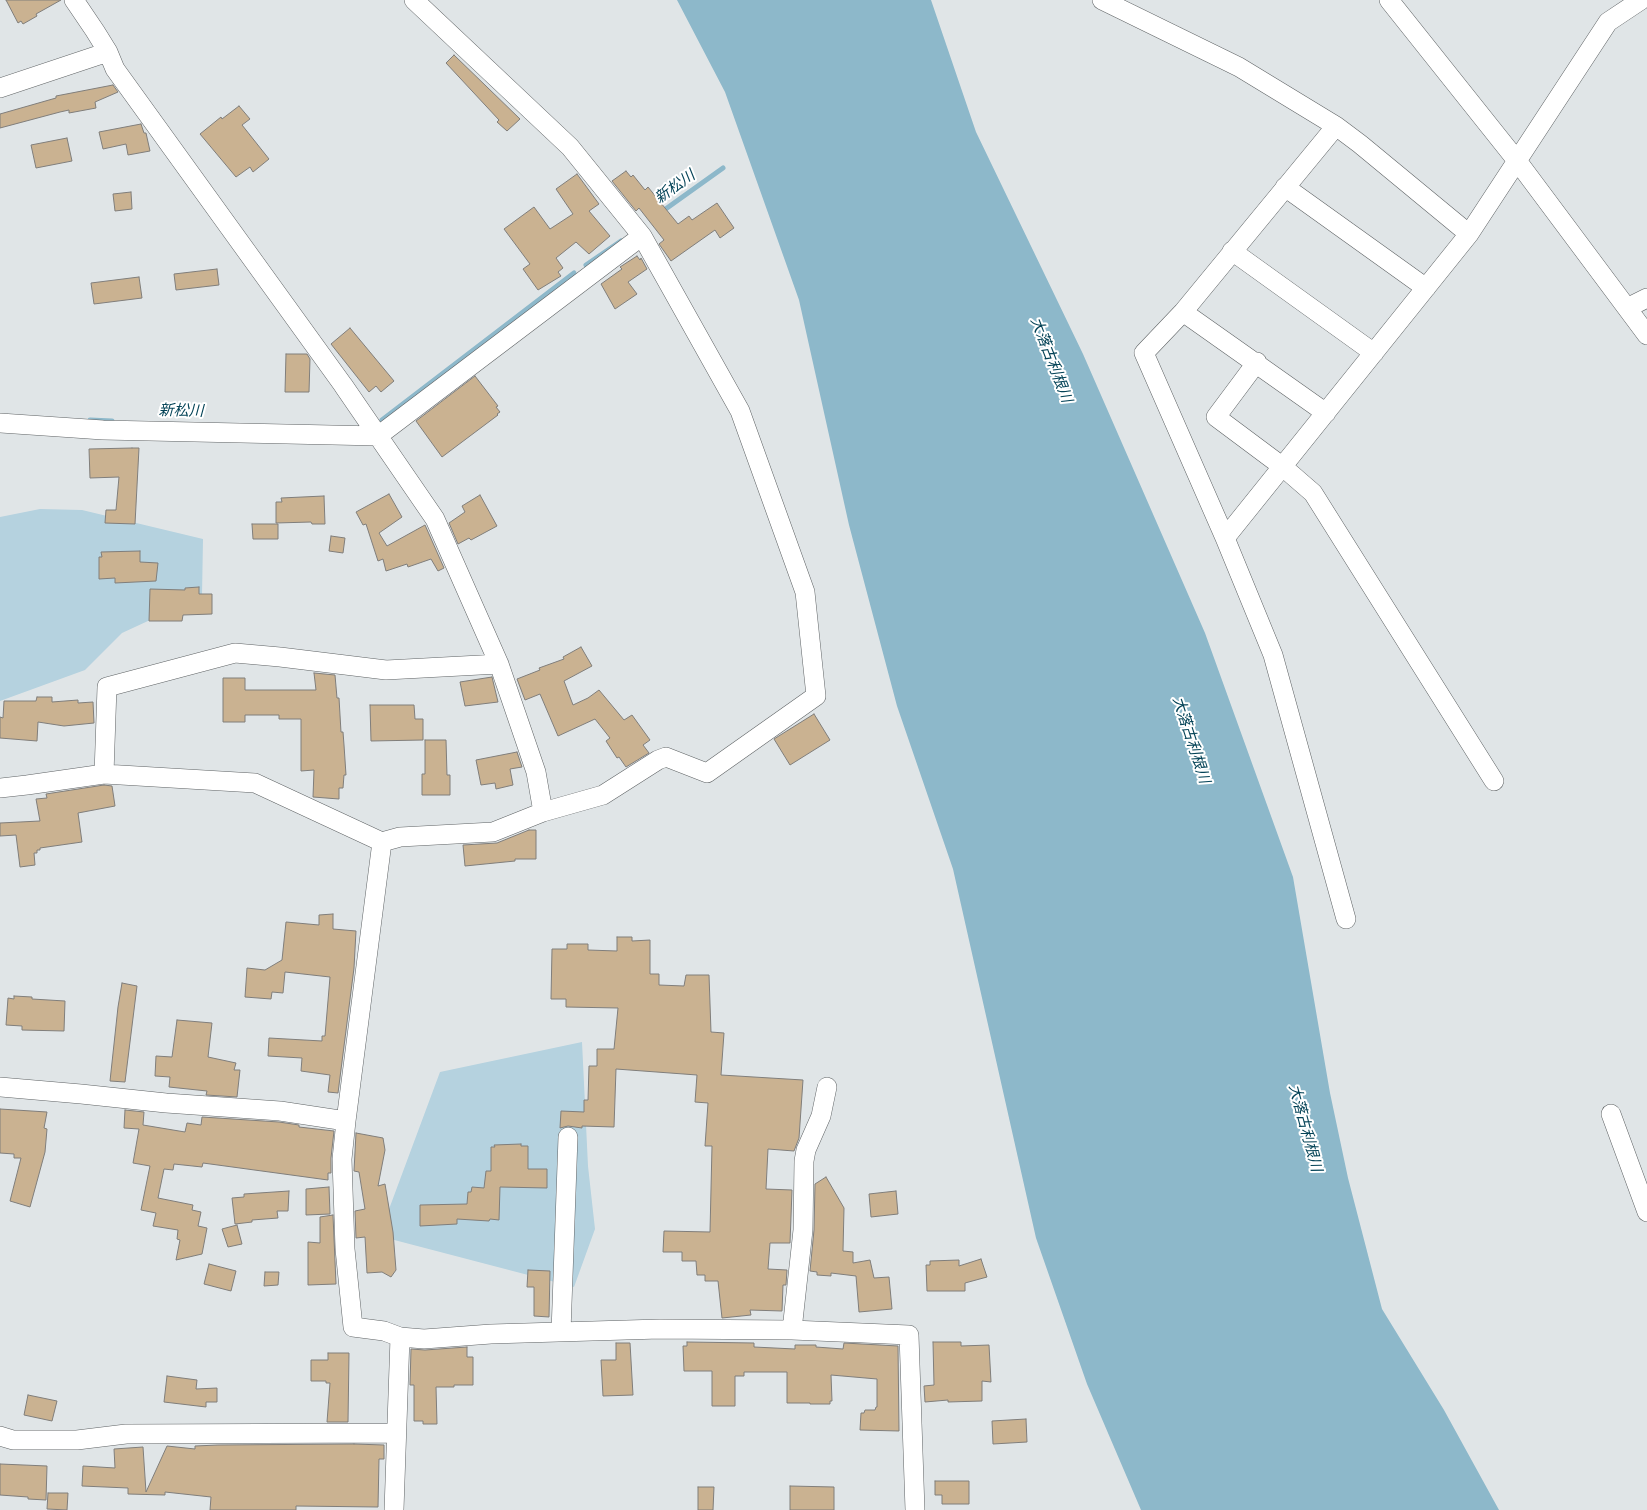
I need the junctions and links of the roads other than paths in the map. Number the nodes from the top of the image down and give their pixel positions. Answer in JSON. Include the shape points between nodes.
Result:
{"nodes":[{"id":1,"x":74,"y":0,"type":"edge"},
{"id":2,"x":414,"y":0,"type":"edge"},
{"id":3,"x":1102,"y":0,"type":"edge"},
{"id":4,"x":1389,"y":0,"type":"edge"},
{"id":5,"x":1641,"y":0,"type":"edge"},
{"id":6,"x":108,"y":52,"type":"junction"},
{"id":7,"x":0,"y":88,"type":"edge"},
{"id":8,"x":1336,"y":126,"type":"junction"},
{"id":9,"x":1518,"y":162,"type":"junction"},
{"id":10,"x":1285,"y":187,"type":"junction"},
{"id":11,"x":1469,"y":234,"type":"junction"},
{"id":12,"x":642,"y":236,"type":"junction"},
{"id":13,"x":1232,"y":251,"type":"junction"},
{"id":14,"x":1426,"y":288,"type":"junction"},
{"id":15,"x":1647,"y":298,"type":"edge"},
{"id":16,"x":1627,"y":308,"type":"junction"},
{"id":17,"x":1182,"y":312,"type":"junction"},
{"id":18,"x":1647,"y":335,"type":"edge"},
{"id":19,"x":1374,"y":353,"type":"junction"},
{"id":20,"x":1257,"y":362,"type":"junction"},
{"id":21,"x":1326,"y":412,"type":"junction"},
{"id":22,"x":0,"y":423,"type":"edge"},
{"id":23,"x":378,"y":436,"type":"junction"},
{"id":24,"x":1283,"y":467,"type":"junction"},
{"id":25,"x":1226,"y":538,"type":"junction"},
{"id":26,"x":499,"y":664,"type":"junction"},
{"id":27,"x":104,"y":774,"type":"junction"},
{"id":28,"x":1494,"y":780,"type":"dead end"},
{"id":29,"x":0,"y":788,"type":"edge"},
{"id":30,"x":543,"y":812,"type":"junction"},
{"id":31,"x":382,"y":842,"type":"junction"},
{"id":32,"x":1346,"y":919,"type":"dead end"},
{"id":33,"x":0,"y":1087,"type":"edge"},
{"id":34,"x":827,"y":1087,"type":"dead end"},
{"id":35,"x":1611,"y":1114,"type":"dead end"},
{"id":36,"x":346,"y":1121,"type":"junction"},
{"id":37,"x":568,"y":1137,"type":"dead end"},
{"id":38,"x":1647,"y":1212,"type":"edge"},
{"id":39,"x":792,"y":1330,"type":"junction"},
{"id":40,"x":561,"y":1332,"type":"junction"},
{"id":41,"x":400,"y":1337,"type":"junction"},
{"id":42,"x":396,"y":1433,"type":"junction"},
{"id":43,"x":0,"y":1436,"type":"edge"},
{"id":44,"x":394,"y":1510,"type":"edge"},
{"id":45,"x":915,"y":1510,"type":"edge"}],
"edges":[{"from":1,"to":6,"type":"street"},
{"from":2,"to":12,"type":"street","via":[[570,147]]},
{"from":3,"to":8,"type":"street","via":[[1240,67]]},
{"from":4,"to":9,"type":"street"},
{"from":5,"to":9,"type":"street","via":[[1608,22]]},
{"from":6,"to":7,"type":"street"},
{"from":6,"to":23,"type":"street","via":[[115,69]]},
{"from":8,"to":10,"type":"street"},
{"from":8,"to":11,"type":"street"},
{"from":9,"to":11,"type":"street"},
{"from":9,"to":16,"type":"street"},
{"from":10,"to":13,"type":"street"},
{"from":10,"to":14,"type":"street"},
{"from":11,"to":14,"type":"street"},
{"from":12,"to":23,"type":"street"},
{"from":12,"to":30,"type":"street","via":[[740,411],[805,592],[816,696],[707,773],[666,757],[603,795]]},
{"from":13,"to":17,"type":"street"},
{"from":13,"to":19,"type":"street"},
{"from":14,"to":19,"type":"street"},
{"from":15,"to":16,"type":"street"},
{"from":16,"to":18,"type":"street"},
{"from":17,"to":20,"type":"street"},
{"from":17,"to":25,"type":"street","via":[[1144,353]]},
{"from":19,"to":21,"type":"street"},
{"from":20,"to":21,"type":"street"},
{"from":20,"to":24,"type":"street","via":[[1216,417]]},
{"from":21,"to":24,"type":"street"},
{"from":22,"to":23,"type":"street","via":[[104,430]]},
{"from":23,"to":26,"type":"street","via":[[435,518]]},
{"from":24,"to":25,"type":"street"},
{"from":24,"to":28,"type":"street","via":[[1313,493]]},
{"from":25,"to":32,"type":"street","via":[[1273,655]]},
{"from":26,"to":27,"type":"street","via":[[386,670],[235,653],[115,684],[107,687]]},
{"from":26,"to":30,"type":"street","via":[[536,772]]},
{"from":27,"to":29,"type":"street"},
{"from":27,"to":31,"type":"street","via":[[255,782]]},
{"from":30,"to":31,"type":"street","via":[[493,832],[400,837]]},
{"from":31,"to":36,"type":"street"},
{"from":33,"to":36,"type":"street","via":[[280,1111]]},
{"from":34,"to":39,"type":"street","via":[[821,1116],[804,1161],[803,1230]]},
{"from":35,"to":38,"type":"street"},
{"from":36,"to":41,"type":"street","via":[[342,1159],[345,1249],[353,1328],[384,1331]]},
{"from":37,"to":40,"type":"street"},
{"from":39,"to":40,"type":"street"},
{"from":39,"to":45,"type":"street","via":[[909,1335]]},
{"from":40,"to":41,"type":"street","via":[[424,1339]]},
{"from":41,"to":42,"type":"street"},
{"from":42,"to":43,"type":"street","via":[[136,1434],[77,1440],[13,1440]]},
{"from":42,"to":44,"type":"street"}]}
